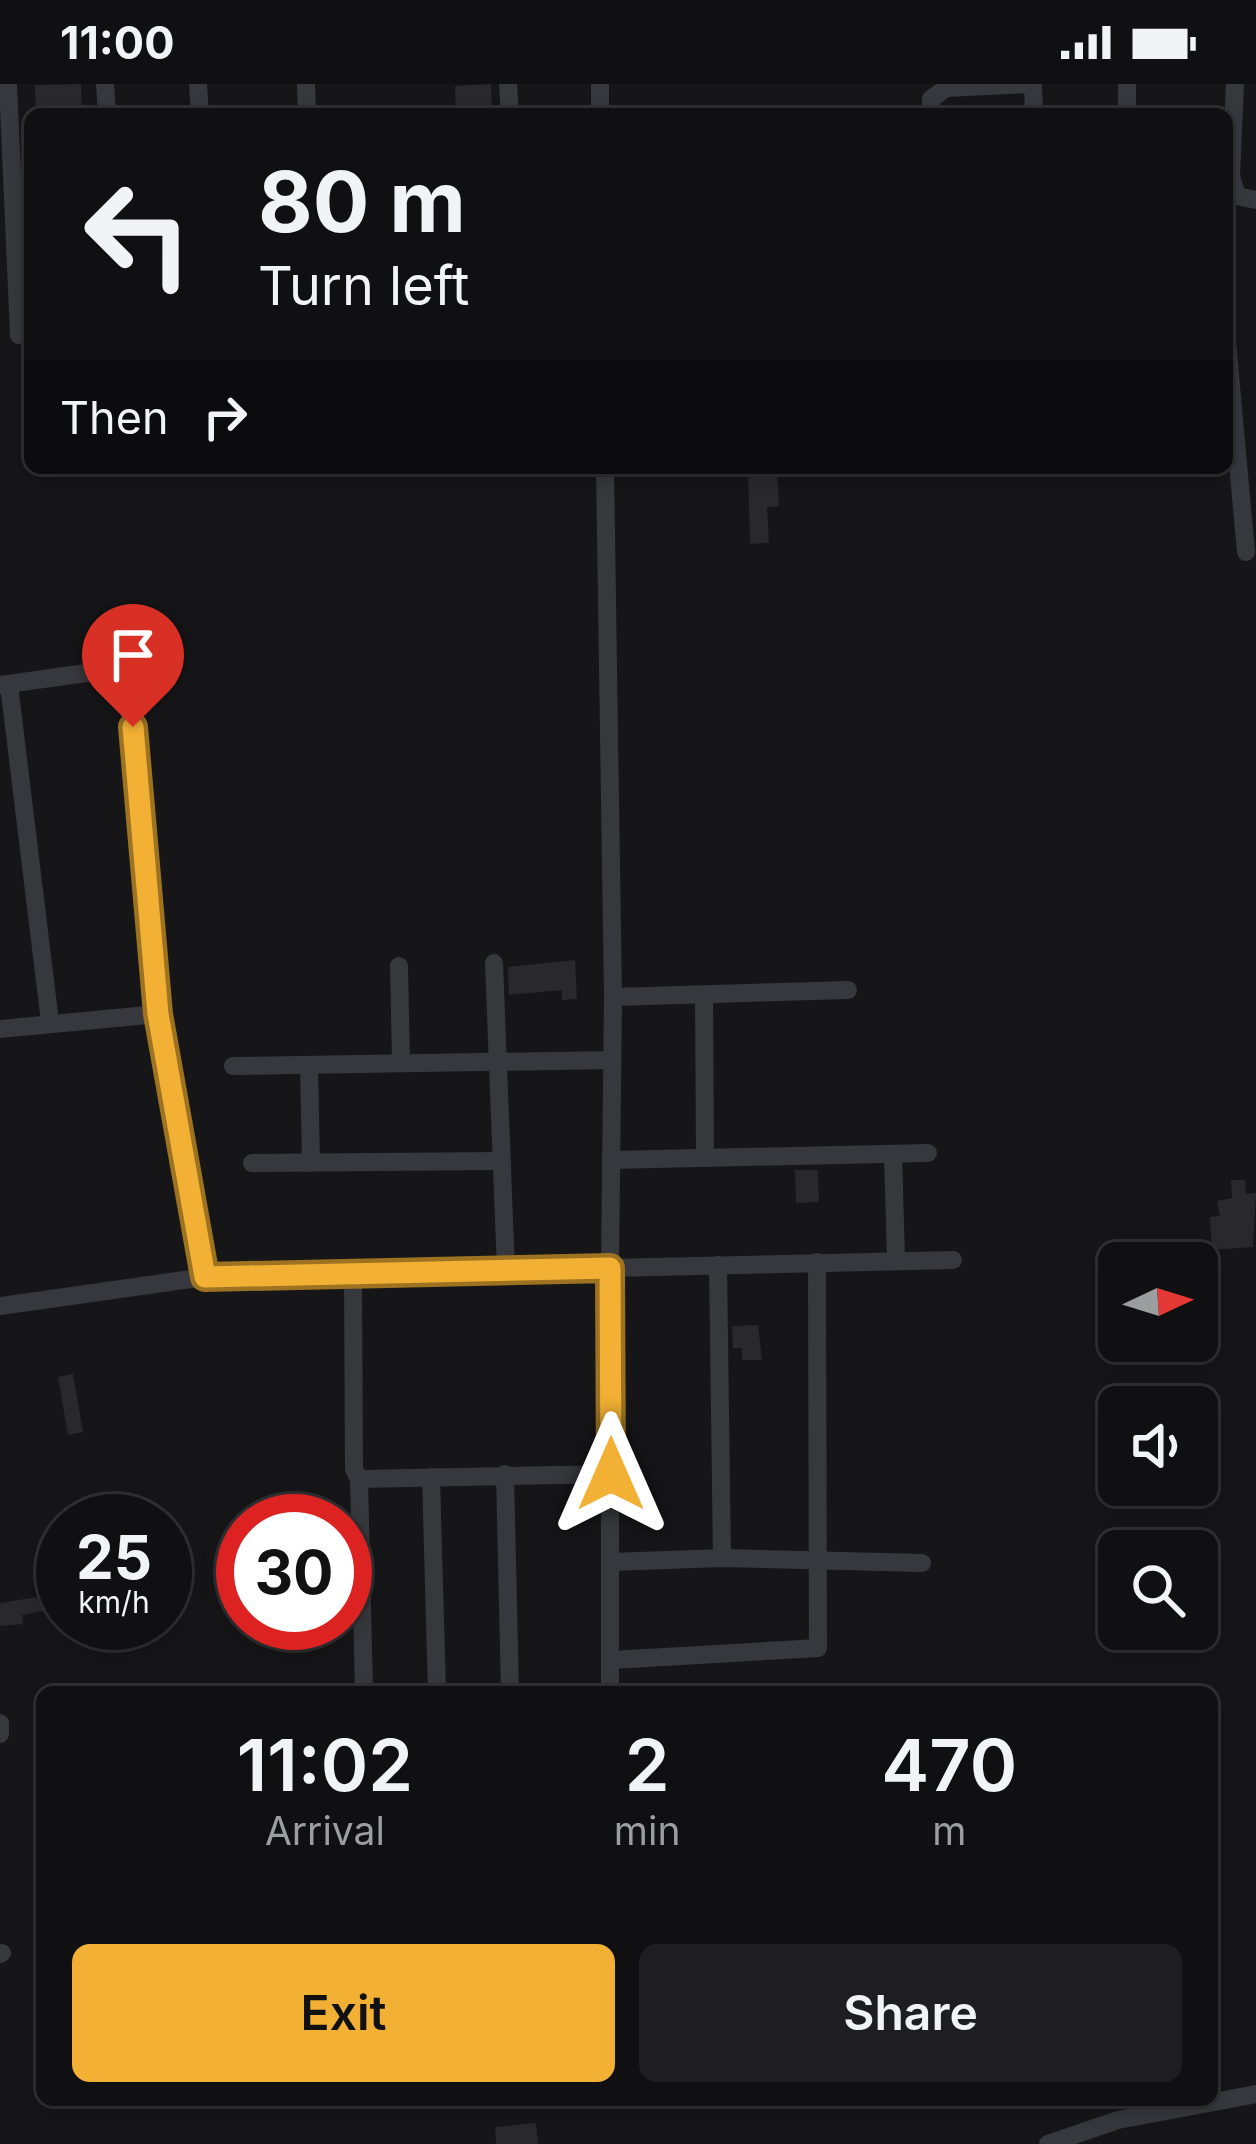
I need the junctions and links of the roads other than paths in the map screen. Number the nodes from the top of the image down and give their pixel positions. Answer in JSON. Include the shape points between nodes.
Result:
{"nodes":[{"id":1,"x":8,"y":84,"type":"edge"},
{"id":2,"x":1030,"y":84,"type":"edge"},
{"id":3,"x":1235,"y":84,"type":"edge"},
{"id":4,"x":931,"y":108,"type":"edge"},
{"id":5,"x":1233,"y":130,"type":"edge"},
{"id":6,"x":20,"y":131,"type":"edge"},
{"id":7,"x":19,"y":335,"type":"dead end"},
{"id":8,"x":1233,"y":408,"type":"edge"},
{"id":9,"x":604,"y":474,"type":"edge"},
{"id":10,"x":1246,"y":552,"type":"dead end"},
{"id":11,"x":4,"y":685,"type":"edge"},
{"id":12,"x":494,"y":963,"type":"dead end"},
{"id":13,"x":399,"y":966,"type":"dead end"},
{"id":14,"x":848,"y":991,"type":"dead end"},
{"id":15,"x":704,"y":995,"type":"junction"},
{"id":16,"x":613,"y":998,"type":"junction"},
{"id":17,"x":158,"y":1014,"type":"junction"},
{"id":18,"x":50,"y":1022,"type":"junction"},
{"id":19,"x":0,"y":1028,"type":"edge"},
{"id":20,"x":612,"y":1060,"type":"junction"},
{"id":21,"x":401,"y":1063,"type":"junction"},
{"id":22,"x":498,"y":1063,"type":"junction"},
{"id":23,"x":309,"y":1065,"type":"junction"},
{"id":24,"x":233,"y":1066,"type":"dead end"},
{"id":25,"x":928,"y":1153,"type":"dead end"},
{"id":26,"x":893,"y":1154,"type":"junction"},
{"id":27,"x":705,"y":1158,"type":"junction"},
{"id":28,"x":611,"y":1160,"type":"junction"},
{"id":29,"x":502,"y":1161,"type":"junction"},
{"id":30,"x":311,"y":1162,"type":"junction"},
{"id":31,"x":252,"y":1163,"type":"dead end"},
{"id":32,"x":896,"y":1259,"type":"junction"},
{"id":33,"x":952,"y":1259,"type":"dead end"},
{"id":34,"x":817,"y":1262,"type":"junction"},
{"id":35,"x":718,"y":1265,"type":"junction"},
{"id":36,"x":610,"y":1268,"type":"junction"},
{"id":37,"x":506,"y":1270,"type":"junction"},
{"id":38,"x":353,"y":1274,"type":"junction"},
{"id":39,"x":205,"y":1277,"type":"junction"},
{"id":40,"x":0,"y":1306,"type":"edge"},
{"id":41,"x":506,"y":1474,"type":"junction"},
{"id":42,"x":611,"y":1474,"type":"junction"},
{"id":43,"x":431,"y":1477,"type":"junction"},
{"id":44,"x":359,"y":1479,"type":"junction"},
{"id":45,"x":722,"y":1558,"type":"junction"},
{"id":46,"x":611,"y":1562,"type":"junction"},
{"id":47,"x":815,"y":1563,"type":"junction"},
{"id":48,"x":922,"y":1563,"type":"dead end"},
{"id":49,"x":612,"y":1660,"type":"junction"},
{"id":50,"x":364,"y":1686,"type":"edge"},
{"id":51,"x":437,"y":1686,"type":"edge"},
{"id":52,"x":510,"y":1686,"type":"edge"},
{"id":53,"x":610,"y":1686,"type":"edge"},
{"id":54,"x":0,"y":1723,"type":"edge"},
{"id":55,"x":0,"y":1734,"type":"edge"},
{"id":56,"x":1256,"y":2094,"type":"edge"},
{"id":57,"x":1218,"y":2101,"type":"edge"},
{"id":58,"x":1192,"y":2106,"type":"edge"},
{"id":59,"x":1048,"y":2144,"type":"edge"}],
"edges":[{"from":1,"to":6,"type":"street"},
{"from":2,"to":4,"type":"street","via":[[946,88]]},
{"from":3,"to":5,"type":"street"},
{"from":6,"to":7,"type":"street"},
{"from":8,"to":10,"type":"street"},
{"from":9,"to":16,"type":"street"},
{"from":11,"to":17,"type":"street","via":[[87,672],[122,677]]},
{"from":11,"to":18,"type":"street"},
{"from":12,"to":22,"type":"street"},
{"from":13,"to":21,"type":"street"},
{"from":14,"to":15,"type":"street"},
{"from":15,"to":16,"type":"street"},
{"from":15,"to":27,"type":"street"},
{"from":16,"to":20,"type":"street"},
{"from":17,"to":18,"type":"street"},
{"from":17,"to":39,"type":"street"},
{"from":18,"to":19,"type":"street"},
{"from":20,"to":22,"type":"street"},
{"from":20,"to":28,"type":"street"},
{"from":21,"to":22,"type":"street"},
{"from":21,"to":23,"type":"street"},
{"from":22,"to":29,"type":"street"},
{"from":23,"to":24,"type":"street"},
{"from":23,"to":30,"type":"street"},
{"from":25,"to":26,"type":"street"},
{"from":26,"to":27,"type":"street"},
{"from":26,"to":32,"type":"street"},
{"from":27,"to":28,"type":"street"},
{"from":28,"to":36,"type":"street"},
{"from":29,"to":30,"type":"street"},
{"from":29,"to":37,"type":"street"},
{"from":30,"to":31,"type":"street"},
{"from":32,"to":33,"type":"street"},
{"from":32,"to":34,"type":"street"},
{"from":34,"to":35,"type":"street"},
{"from":34,"to":47,"type":"street"},
{"from":35,"to":36,"type":"street"},
{"from":35,"to":45,"type":"street"},
{"from":36,"to":37,"type":"street"},
{"from":36,"to":42,"type":"street"},
{"from":37,"to":38,"type":"street"},
{"from":38,"to":39,"type":"street"},
{"from":38,"to":44,"type":"street"},
{"from":39,"to":40,"type":"street"},
{"from":41,"to":42,"type":"street"},
{"from":41,"to":43,"type":"street"},
{"from":41,"to":52,"type":"street"},
{"from":42,"to":46,"type":"street"},
{"from":43,"to":44,"type":"street"},
{"from":43,"to":51,"type":"street"},
{"from":44,"to":50,"type":"street"},
{"from":45,"to":46,"type":"street"},
{"from":45,"to":47,"type":"street"},
{"from":46,"to":49,"type":"street"},
{"from":47,"to":48,"type":"street"},
{"from":47,"to":49,"type":"street","via":[[818,1648]]},
{"from":49,"to":53,"type":"street"},
{"from":54,"to":55,"type":"street"},
{"from":56,"to":57,"type":"street"},
{"from":58,"to":59,"type":"street"}]}
